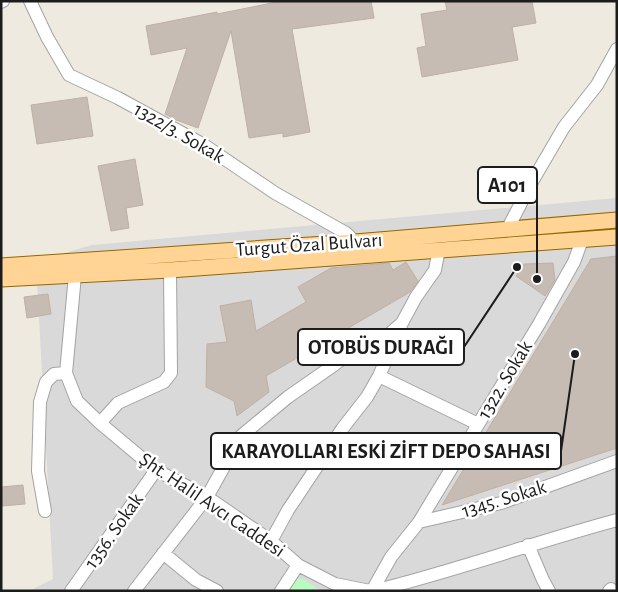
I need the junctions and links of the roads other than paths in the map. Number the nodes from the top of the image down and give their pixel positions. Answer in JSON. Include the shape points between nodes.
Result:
{"nodes":[{"id":1,"x":30,"y":1,"type":"edge"},
{"id":2,"x":617,"y":49,"type":"edge"},
{"id":3,"x":617,"y":220,"type":"edge"},
{"id":4,"x":508,"y":228,"type":"junction"},
{"id":5,"x":617,"y":237,"type":"edge"},
{"id":6,"x":582,"y":240,"type":"junction"},
{"id":7,"x":355,"y":242,"type":"junction"},
{"id":8,"x":440,"y":249,"type":"junction"},
{"id":9,"x":1,"y":266,"type":"edge"},
{"id":10,"x":170,"y":270,"type":"junction"},
{"id":11,"x":75,"y":275,"type":"junction"},
{"id":12,"x":1,"y":279,"type":"edge"},
{"id":13,"x":402,"y":323,"type":"junction"},
{"id":14,"x":66,"y":373,"type":"junction"},
{"id":15,"x":379,"y":376,"type":"junction"},
{"id":16,"x":100,"y":423,"type":"junction"},
{"id":17,"x":478,"y":424,"type":"junction"},
{"id":18,"x":617,"y":461,"type":"edge"},
{"id":19,"x":156,"y":470,"type":"junction"},
{"id":20,"x":207,"y":497,"type":"junction"},
{"id":21,"x":45,"y":511,"type":"dead end"},
{"id":22,"x":617,"y":520,"type":"edge"},
{"id":23,"x":418,"y":522,"type":"junction"},
{"id":24,"x":270,"y":541,"type":"junction"},
{"id":25,"x":528,"y":545,"type":"junction"},
{"id":26,"x":163,"y":553,"type":"junction"},
{"id":27,"x":298,"y":565,"type":"junction"},
{"id":28,"x":422,"y":585,"type":"edge"},
{"id":29,"x":71,"y":591,"type":"edge"},
{"id":30,"x":134,"y":591,"type":"edge"},
{"id":31,"x":217,"y":591,"type":"edge"},
{"id":32,"x":281,"y":591,"type":"edge"},
{"id":33,"x":371,"y":591,"type":"edge"},
{"id":34,"x":549,"y":591,"type":"edge"}],
"edges":[{"from":1,"to":7,"type":"street","name":"1322/3. Sokak","via":[[70,75],[204,145],[275,193],[346,233]]},
{"from":2,"to":4,"type":"street","via":[[596,85],[564,127]]},
{"from":3,"to":4,"type":"main road","name":"Turgut Özal Bulvarı"},
{"from":4,"to":7,"type":"main road","name":"Turgut Özal Bulvarı"},
{"from":5,"to":6,"type":"main road"},
{"from":6,"to":8,"type":"main road"},
{"from":6,"to":17,"type":"street","name":"1322. Sokak","via":[[574,262]]},
{"from":7,"to":9,"type":"main road","name":"Turgut Özal Bulvarı"},
{"from":8,"to":10,"type":"main road"},
{"from":8,"to":13,"type":"street","via":[[435,270]]},
{"from":10,"to":11,"type":"main road"},
{"from":10,"to":16,"type":"street","via":[[171,373],[164,382],[118,403]]},
{"from":11,"to":12,"type":"main road"},
{"from":11,"to":14,"type":"street"},
{"from":13,"to":15,"type":"street"},
{"from":13,"to":20,"type":"street","via":[[387,336],[363,342],[241,436]]},
{"from":14,"to":16,"type":"street","name":"Şht. Halil Avcı Caddesi","via":[[77,401]]},
{"from":14,"to":21,"type":"street","via":[[54,374],[46,382],[40,402],[38,471]]},
{"from":15,"to":17,"type":"street"},
{"from":15,"to":24,"type":"street"},
{"from":16,"to":19,"type":"street","name":"Şht. Halil Avcı Caddesi"},
{"from":17,"to":23,"type":"street","name":"1322. Sokak"},
{"from":18,"to":23,"type":"street","name":"1345. Sokak","via":[[501,502]]},
{"from":19,"to":20,"type":"street","name":"Şht. Halil Avcı Caddesi"},
{"from":19,"to":29,"type":"street","name":"1356. Sokak"},
{"from":20,"to":24,"type":"street","name":"Şht. Halil Avcı Caddesi"},
{"from":20,"to":26,"type":"street"},
{"from":22,"to":25,"type":"street","name":"Şht. Halil Avcı Caddesi"},
{"from":23,"to":33,"type":"street","name":"1322. Sokak"},
{"from":24,"to":27,"type":"street","name":"Şht. Halil Avcı Caddesi"},
{"from":25,"to":28,"type":"street","name":"Şht. Halil Avcı Caddesi"},
{"from":25,"to":34,"type":"street"},
{"from":26,"to":30,"type":"street"},
{"from":26,"to":31,"type":"street","via":[[196,580]]},
{"from":27,"to":32,"type":"street"},
{"from":27,"to":33,"type":"street","name":"Şht. Halil Avcı Caddesi","via":[[335,584]]},
{"from":28,"to":33,"type":"street","name":"Şht. Halil Avcı Caddesi"}]}
